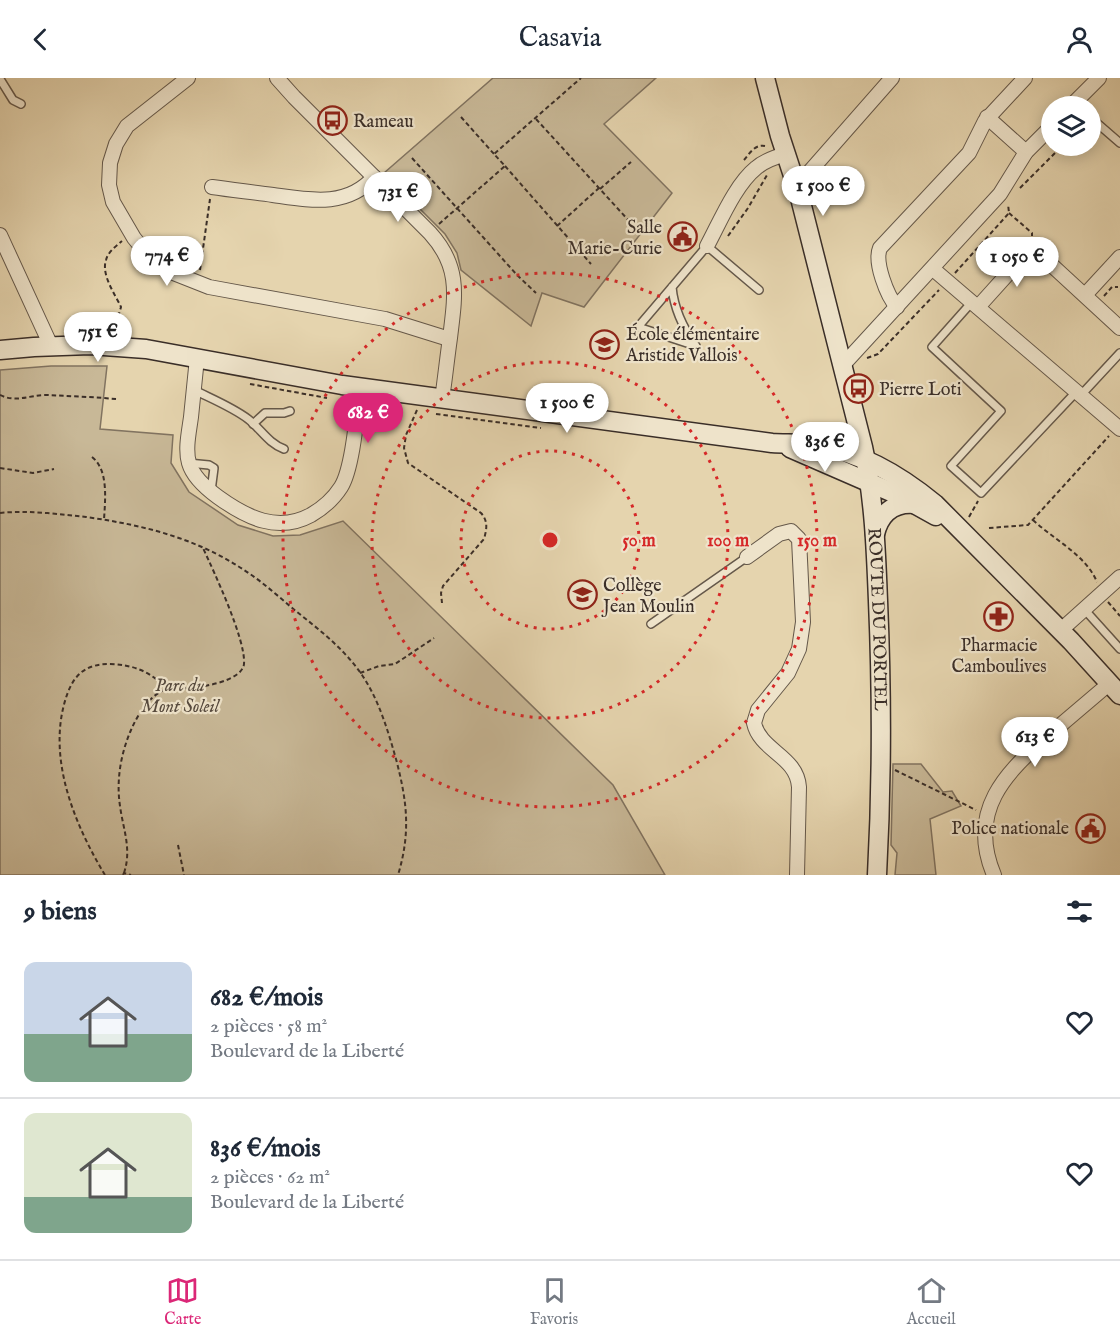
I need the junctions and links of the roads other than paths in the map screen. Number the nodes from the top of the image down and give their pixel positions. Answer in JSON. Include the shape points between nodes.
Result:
{"nodes":[{"id":1,"x":0,"y":78,"type":"edge"},
{"id":2,"x":188,"y":78,"type":"edge"},
{"id":3,"x":765,"y":78,"type":"edge"},
{"id":4,"x":892,"y":78,"type":"edge"},
{"id":5,"x":1025,"y":78,"type":"edge"},
{"id":6,"x":1099,"y":78,"type":"edge"},
{"id":7,"x":283,"y":80,"type":"edge"},
{"id":8,"x":1083,"y":96,"type":"edge"},
{"id":9,"x":21,"y":104,"type":"dead end"},
{"id":10,"x":987,"y":117,"type":"junction"},
{"id":11,"x":1101,"y":127,"type":"edge"},
{"id":12,"x":1041,"y":137,"type":"edge"},
{"id":13,"x":1120,"y":143,"type":"edge"},
{"id":14,"x":1026,"y":152,"type":"junction"},
{"id":15,"x":788,"y":160,"type":"junction"},
{"id":16,"x":374,"y":177,"type":"junction"},
{"id":17,"x":797,"y":186,"type":"junction"},
{"id":18,"x":212,"y":187,"type":"road end"},
{"id":19,"x":0,"y":235,"type":"edge"},
{"id":20,"x":711,"y":249,"type":"junction"},
{"id":21,"x":4,"y":251,"type":"edge"},
{"id":22,"x":1120,"y":257,"type":"edge"},
{"id":23,"x":933,"y":269,"type":"junction"},
{"id":24,"x":672,"y":287,"type":"junction"},
{"id":25,"x":759,"y":290,"type":"dead end"},
{"id":26,"x":1085,"y":295,"type":"junction"},
{"id":27,"x":975,"y":305,"type":"junction"},
{"id":28,"x":897,"y":307,"type":"junction"},
{"id":29,"x":1120,"y":328,"type":"edge"},
{"id":30,"x":449,"y":339,"type":"junction"},
{"id":31,"x":51,"y":346,"type":"junction"},
{"id":32,"x":0,"y":350,"type":"edge"},
{"id":33,"x":1120,"y":353,"type":"edge"},
{"id":34,"x":197,"y":358,"type":"junction"},
{"id":35,"x":842,"y":366,"type":"junction"},
{"id":36,"x":194,"y":390,"type":"junction"},
{"id":37,"x":1079,"y":393,"type":"junction"},
{"id":38,"x":359,"y":396,"type":"junction"},
{"id":39,"x":438,"y":406,"type":"junction"},
{"id":40,"x":852,"y":407,"type":"junction"},
{"id":41,"x":290,"y":411,"type":"dead end"},
{"id":42,"x":254,"y":424,"type":"junction"},
{"id":43,"x":1119,"y":428,"type":"edge"},
{"id":44,"x":772,"y":443,"type":"junction"},
{"id":45,"x":825,"y":447,"type":"junction"},
{"id":46,"x":284,"y":449,"type":"dead end"},
{"id":47,"x":793,"y":449,"type":"junction"},
{"id":48,"x":858,"y":458,"type":"junction"},
{"id":49,"x":874,"y":490,"type":"junction"},
{"id":50,"x":923,"y":502,"type":"junction"},
{"id":51,"x":875,"y":536,"type":"junction"},
{"id":52,"x":747,"y":557,"type":"joint"},
{"id":53,"x":1120,"y":577,"type":"edge"},
{"id":54,"x":1084,"y":609,"type":"junction"},
{"id":55,"x":651,"y":624,"type":"dead end"},
{"id":56,"x":1060,"y":630,"type":"junction"},
{"id":57,"x":1120,"y":649,"type":"edge"},
{"id":58,"x":1115,"y":689,"type":"edge"},
{"id":59,"x":797,"y":875,"type":"edge"},
{"id":60,"x":877,"y":875,"type":"edge"},
{"id":61,"x":994,"y":875,"type":"edge"}],
"edges":[{"from":1,"to":9,"type":"lane","via":[[13,100]]},
{"from":2,"to":30,"type":"street","via":[[123,130],[110,163],[115,208],[142,249],[159,265],[203,285],[378,318]]},
{"from":3,"to":15,"type":"main road","name":"ROUTE DU PORTEL"},
{"from":4,"to":17,"type":"street"},
{"from":5,"to":10,"type":"street"},
{"from":6,"to":8,"type":"street"},
{"from":7,"to":16,"type":"street"},
{"from":10,"to":14,"type":"street"},
{"from":10,"to":28,"type":"street","via":[[969,153],[878,252],[886,290]]},
{"from":11,"to":13,"type":"lane"},
{"from":12,"to":14,"type":"street"},
{"from":14,"to":23,"type":"street","via":[[1000,194]]},
{"from":15,"to":17,"type":"main road","name":"ROUTE DU PORTEL"},
{"from":15,"to":20,"type":"street","via":[[768,161],[753,170],[736,195]]},
{"from":16,"to":18,"type":"street","via":[[353,193],[320,201]]},
{"from":16,"to":30,"type":"street","via":[[430,233],[449,261],[455,301]]},
{"from":17,"to":35,"type":"main road","name":"ROUTE DU PORTEL"},
{"from":19,"to":21,"type":"street"},
{"from":20,"to":24,"type":"lane"},
{"from":20,"to":25,"type":"lane"},
{"from":21,"to":31,"type":"street"},
{"from":22,"to":26,"type":"street"},
{"from":23,"to":27,"type":"street"},
{"from":23,"to":28,"type":"street"},
{"from":24,"to":24,"type":"lane","via":[[638,327],[696,346],[673,302]]},
{"from":26,"to":27,"type":"street","via":[[1032,247]]},
{"from":26,"to":29,"type":"street"},
{"from":27,"to":37,"type":"street"},
{"from":27,"to":37,"type":"lane","via":[[932,347],[1001,411],[951,466],[981,493]]},
{"from":28,"to":35,"type":"street"},
{"from":30,"to":39,"type":"street"},
{"from":31,"to":32,"type":"main road"},
{"from":31,"to":34,"type":"main road","via":[[118,346]]},
{"from":33,"to":37,"type":"lane"},
{"from":34,"to":36,"type":"street"},
{"from":34,"to":38,"type":"main road","via":[[292,377]]},
{"from":35,"to":40,"type":"main road","name":"ROUTE DU PORTEL"},
{"from":36,"to":38,"type":"street","via":[[188,446],[189,463],[196,476],[231,506],[262,522],[276,524],[314,513],[342,485]]},
{"from":36,"to":42,"type":"lane"},
{"from":37,"to":43,"type":"street"},
{"from":38,"to":39,"type":"main road"},
{"from":39,"to":44,"type":"main road"},
{"from":40,"to":45,"type":"main road","via":[[847,434]]},
{"from":40,"to":48,"type":"main road","name":"ROUTE DU PORTEL","via":[[859,432]]},
{"from":41,"to":42,"type":"lane","via":[[265,413]]},
{"from":42,"to":46,"type":"lane"},
{"from":44,"to":45,"type":"main road"},
{"from":44,"to":47,"type":"main road"},
{"from":45,"to":48,"type":"main road"},
{"from":47,"to":48,"type":"main road","via":[[838,459]]},
{"from":47,"to":49,"type":"main road"},
{"from":48,"to":49,"type":"main road","name":"ROUTE DU PORTEL"},
{"from":48,"to":50,"type":"main road","via":[[897,475]]},
{"from":49,"to":50,"type":"main road","via":[[901,487]]},
{"from":49,"to":51,"type":"main road","name":"ROUTE DU PORTEL"},
{"from":50,"to":51,"type":"main road","via":[[890,509],[881,519]]},
{"from":50,"to":56,"type":"main road","via":[[964,534]]},
{"from":51,"to":60,"type":"main road","name":"ROUTE DU PORTEL","via":[[881,683]]},
{"from":52,"to":55,"type":"lane"},
{"from":52,"to":59,"type":"street","via":[[783,532],[791,531],[799,539],[803,621],[799,649],[788,674],[758,710],[754,723],[759,736],[791,764],[798,777]]},
{"from":53,"to":54,"type":"street"},
{"from":54,"to":56,"type":"street"},
{"from":54,"to":57,"type":"lane"},
{"from":56,"to":58,"type":"main road"},
{"from":58,"to":61,"type":"street","via":[[1016,764],[999,786],[987,816],[986,847]]}]}
